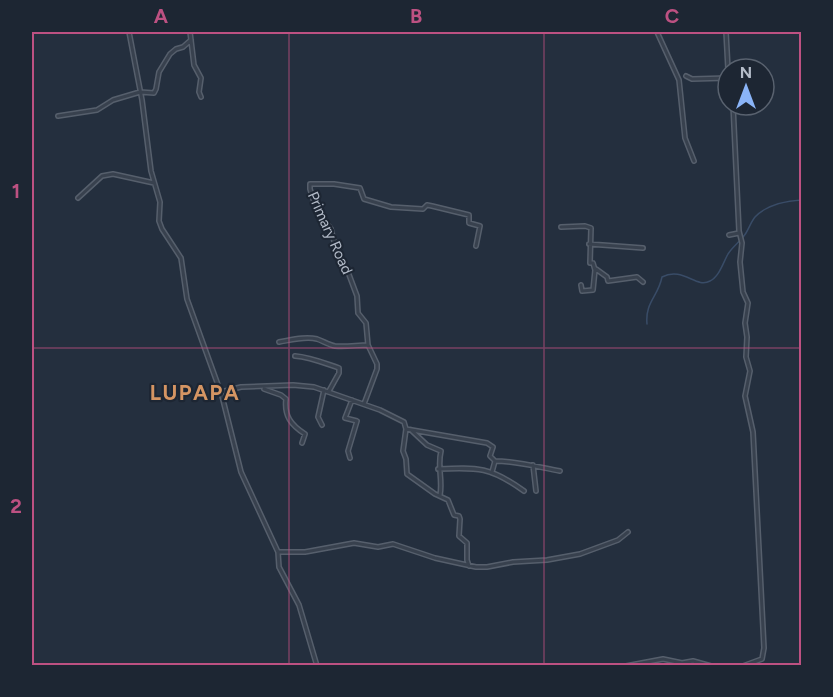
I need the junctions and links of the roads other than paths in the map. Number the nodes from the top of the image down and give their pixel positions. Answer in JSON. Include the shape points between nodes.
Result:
{"nodes":[{"id":1,"x":129,"y":32,"type":"edge"},
{"id":2,"x":190,"y":32,"type":"edge"},
{"id":3,"x":657,"y":32,"type":"edge"},
{"id":4,"x":726,"y":32,"type":"edge"},
{"id":5,"x":191,"y":40,"type":"junction"},
{"id":6,"x":727,"y":57,"type":"edge"},
{"id":7,"x":686,"y":76,"type":"dead end"},
{"id":8,"x":716,"y":78,"type":"edge"},
{"id":9,"x":140,"y":92,"type":"junction"},
{"id":10,"x":201,"y":97,"type":"dead end"},
{"id":11,"x":58,"y":116,"type":"dead end"},
{"id":12,"x":734,"y":117,"type":"edge"},
{"id":13,"x":694,"y":161,"type":"dead end"},
{"id":14,"x":154,"y":183,"type":"junction"},
{"id":15,"x":78,"y":198,"type":"dead end"},
{"id":16,"x":561,"y":227,"type":"dead end"},
{"id":17,"x":739,"y":233,"type":"junction"},
{"id":18,"x":729,"y":236,"type":"dead end"},
{"id":19,"x":590,"y":243,"type":"junction"},
{"id":20,"x":476,"y":246,"type":"dead end"},
{"id":21,"x":643,"y":248,"type":"dead end"},
{"id":22,"x":594,"y":268,"type":"junction"},
{"id":23,"x":643,"y":282,"type":"dead end"},
{"id":24,"x":581,"y":285,"type":"dead end"},
{"id":25,"x":279,"y":342,"type":"dead end"},
{"id":26,"x":368,"y":345,"type":"junction"},
{"id":27,"x":296,"y":357,"type":"dead end"},
{"id":28,"x":259,"y":387,"type":"junction"},
{"id":29,"x":324,"y":390,"type":"junction"},
{"id":30,"x":328,"y":391,"type":"junction"},
{"id":31,"x":221,"y":392,"type":"junction"},
{"id":32,"x":352,"y":400,"type":"junction"},
{"id":33,"x":364,"y":404,"type":"junction"},
{"id":34,"x":322,"y":425,"type":"dead end"},
{"id":35,"x":408,"y":429,"type":"junction"},
{"id":36,"x":302,"y":443,"type":"dead end"},
{"id":37,"x":350,"y":458,"type":"dead end"},
{"id":38,"x":495,"y":461,"type":"junction"},
{"id":39,"x":533,"y":465,"type":"junction"},
{"id":40,"x":438,"y":469,"type":"junction"},
{"id":41,"x":560,"y":471,"type":"dead end"},
{"id":42,"x":492,"y":472,"type":"junction"},
{"id":43,"x":524,"y":490,"type":"dead end"},
{"id":44,"x":536,"y":490,"type":"dead end"},
{"id":45,"x":440,"y":495,"type":"junction"},
{"id":46,"x":628,"y":532,"type":"dead end"},
{"id":47,"x":278,"y":552,"type":"junction"},
{"id":48,"x":469,"y":566,"type":"junction"},
{"id":49,"x":317,"y":666,"type":"edge"},
{"id":50,"x":626,"y":666,"type":"edge"},
{"id":51,"x":711,"y":666,"type":"edge"},
{"id":52,"x":742,"y":666,"type":"edge"}],
"edges":[{"from":1,"to":9,"type":"street"},
{"from":2,"to":5,"type":"street"},
{"from":3,"to":13,"type":"street","via":[[679,80],[685,138]]},
{"from":4,"to":6,"type":"street"},
{"from":5,"to":9,"type":"street","via":[[168,57],[154,93]]},
{"from":5,"to":10,"type":"street","via":[[201,78]]},
{"from":7,"to":8,"type":"street"},
{"from":9,"to":11,"type":"street","via":[[113,100],[97,110]]},
{"from":9,"to":14,"type":"street"},
{"from":12,"to":17,"type":"street"},
{"from":14,"to":15,"type":"street","via":[[113,174],[102,176]]},
{"from":14,"to":31,"type":"street","via":[[160,202],[159,220],[181,258],[187,299]]},
{"from":16,"to":19,"type":"street","via":[[591,228]]},
{"from":17,"to":18,"type":"street"},
{"from":17,"to":52,"type":"street","via":[[743,292],[748,303],[746,357],[750,370],[745,396],[753,432],[764,648],[762,659]]},
{"from":19,"to":21,"type":"street"},
{"from":19,"to":22,"type":"street","via":[[590,263]]},
{"from":20,"to":26,"type":"street","name":"Primary Road","via":[[480,226],[469,223],[469,215],[427,205],[425,209],[391,207],[364,199],[360,188],[310,184],[316,208],[331,229],[357,296]]},
{"from":22,"to":23,"type":"street","via":[[608,281],[637,277]]},
{"from":22,"to":24,"type":"street","via":[[593,290],[582,291]]},
{"from":25,"to":26,"type":"street","via":[[306,338],[332,346]]},
{"from":26,"to":33,"type":"street","via":[[377,369]]},
{"from":27,"to":30,"type":"street","via":[[339,368]]},
{"from":28,"to":29,"type":"street","via":[[293,385]]},
{"from":28,"to":31,"type":"street"},
{"from":28,"to":36,"type":"street","via":[[286,399],[287,418],[305,434]]},
{"from":29,"to":30,"type":"street"},
{"from":29,"to":34,"type":"street","via":[[318,417]]},
{"from":30,"to":32,"type":"street"},
{"from":31,"to":47,"type":"street","via":[[241,472]]},
{"from":32,"to":33,"type":"street"},
{"from":32,"to":37,"type":"street","via":[[345,418],[357,421],[348,451]]},
{"from":33,"to":35,"type":"street","via":[[404,422]]},
{"from":35,"to":38,"type":"street","via":[[487,443],[493,447],[490,456]]},
{"from":35,"to":40,"type":"street","via":[[441,451]]},
{"from":35,"to":45,"type":"street","via":[[403,451],[407,474]]},
{"from":38,"to":39,"type":"street"},
{"from":38,"to":42,"type":"street"},
{"from":39,"to":41,"type":"street"},
{"from":39,"to":44,"type":"street"},
{"from":40,"to":42,"type":"street","via":[[474,467]]},
{"from":40,"to":45,"type":"street"},
{"from":42,"to":43,"type":"street"},
{"from":45,"to":48,"type":"street","via":[[448,500],[454,515],[459,516],[459,536],[467,543]]},
{"from":46,"to":48,"type":"street","via":[[618,540],[580,554]]},
{"from":47,"to":48,"type":"street","via":[[305,552],[354,543],[378,547],[393,544]]},
{"from":47,"to":49,"type":"street","via":[[279,567],[300,605]]},
{"from":50,"to":51,"type":"street","via":[[663,659]]}]}
